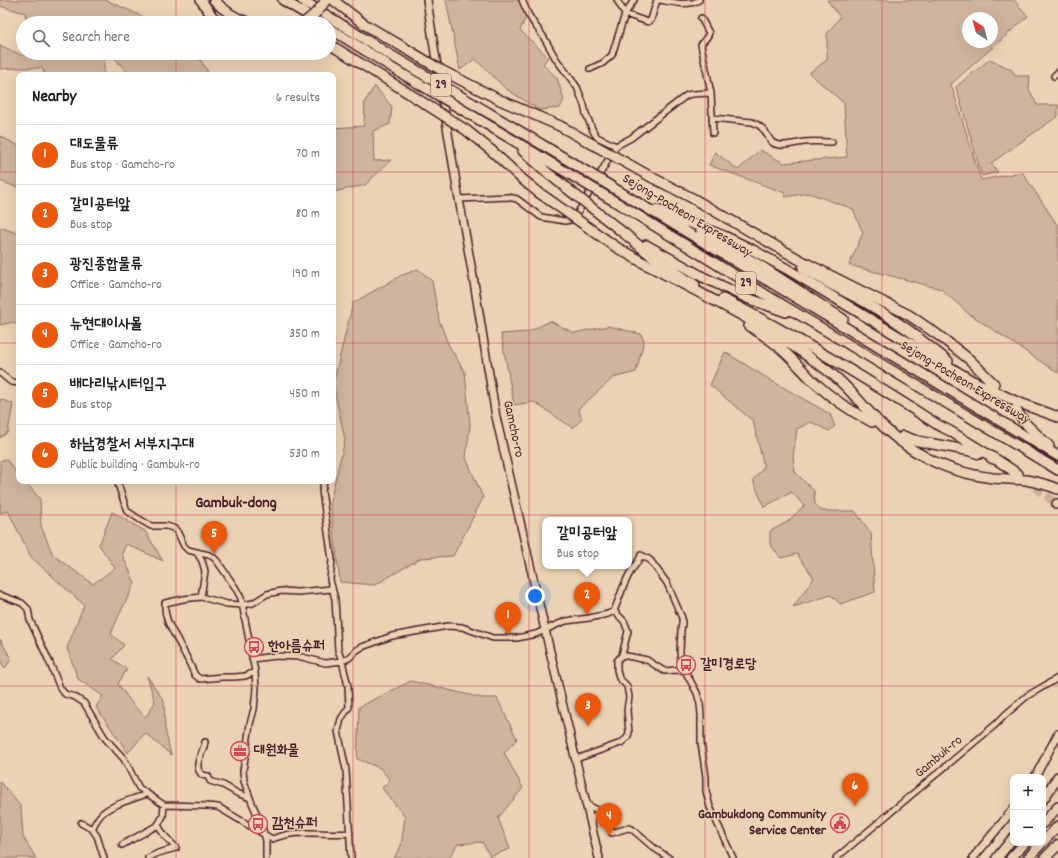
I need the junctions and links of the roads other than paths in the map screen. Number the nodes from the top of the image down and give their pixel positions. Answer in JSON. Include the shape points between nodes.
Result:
{"nodes":[{"id":1,"x":200,"y":0,"type":"edge"},
{"id":2,"x":214,"y":0,"type":"edge"},
{"id":3,"x":283,"y":0,"type":"edge"},
{"id":4,"x":302,"y":0,"type":"edge"},
{"id":5,"x":326,"y":0,"type":"edge"},
{"id":6,"x":333,"y":0,"type":"edge"},
{"id":7,"x":427,"y":0,"type":"edge"},
{"id":8,"x":522,"y":0,"type":"edge"},
{"id":9,"x":617,"y":0,"type":"edge"},
{"id":10,"x":634,"y":0,"type":"edge"},
{"id":11,"x":657,"y":0,"type":"edge"},
{"id":12,"x":660,"y":0,"type":"edge"},
{"id":13,"x":699,"y":0,"type":"edge"},
{"id":14,"x":626,"y":14,"type":"junction"},
{"id":15,"x":212,"y":16,"type":"edge"},
{"id":16,"x":234,"y":16,"type":"edge"},
{"id":17,"x":309,"y":16,"type":"edge"},
{"id":18,"x":312,"y":16,"type":"edge"},
{"id":19,"x":328,"y":16,"type":"edge"},
{"id":20,"x":701,"y":18,"type":"dead end"},
{"id":21,"x":336,"y":21,"type":"edge"},
{"id":22,"x":336,"y":32,"type":"edge"},
{"id":23,"x":336,"y":48,"type":"edge"},
{"id":24,"x":590,"y":69,"type":"dead end"},
{"id":25,"x":711,"y":93,"type":"junction"},
{"id":26,"x":712,"y":118,"type":"junction"},
{"id":27,"x":713,"y":133,"type":"dead end"},
{"id":28,"x":504,"y":134,"type":"junction"},
{"id":29,"x":832,"y":142,"type":"dead end"},
{"id":30,"x":616,"y":146,"type":"junction"},
{"id":31,"x":652,"y":178,"type":"junction"},
{"id":32,"x":459,"y":199,"type":"junction"},
{"id":33,"x":635,"y":202,"type":"junction"},
{"id":34,"x":676,"y":217,"type":"junction"},
{"id":35,"x":625,"y":234,"type":"junction"},
{"id":36,"x":644,"y":264,"type":"junction"},
{"id":37,"x":804,"y":318,"type":"junction"},
{"id":38,"x":918,"y":371,"type":"junction"},
{"id":39,"x":0,"y":373,"type":"edge"},
{"id":40,"x":971,"y":380,"type":"junction"},
{"id":41,"x":16,"y":383,"type":"edge"},
{"id":42,"x":994,"y":384,"type":"dead end"},
{"id":43,"x":1015,"y":409,"type":"dead end"},
{"id":44,"x":1058,"y":417,"type":"edge"},
{"id":45,"x":872,"y":422,"type":"dead end"},
{"id":46,"x":903,"y":436,"type":"dead end"},
{"id":47,"x":1058,"y":453,"type":"edge"},
{"id":48,"x":1058,"y":456,"type":"edge"},
{"id":49,"x":997,"y":460,"type":"junction"},
{"id":50,"x":1058,"y":470,"type":"edge"},
{"id":51,"x":1018,"y":474,"type":"tunnel mouth"},
{"id":52,"x":118,"y":484,"type":"edge"},
{"id":53,"x":323,"y":484,"type":"edge"},
{"id":54,"x":1058,"y":489,"type":"edge"},
{"id":55,"x":197,"y":553,"type":"junction"},
{"id":56,"x":332,"y":589,"type":"junction"},
{"id":57,"x":0,"y":595,"type":"edge"},
{"id":58,"x":201,"y":597,"type":"junction"},
{"id":59,"x":242,"y":605,"type":"junction"},
{"id":60,"x":614,"y":611,"type":"junction"},
{"id":61,"x":545,"y":630,"type":"junction"},
{"id":62,"x":622,"y":655,"type":"junction"},
{"id":63,"x":252,"y":659,"type":"junction"},
{"id":64,"x":342,"y":661,"type":"junction"},
{"id":65,"x":685,"y":671,"type":"junction"},
{"id":66,"x":255,"y":672,"type":"junction"},
{"id":67,"x":1058,"y":678,"type":"edge"},
{"id":68,"x":1058,"y":734,"type":"edge"},
{"id":69,"x":205,"y":742,"type":"dead end"},
{"id":70,"x":576,"y":759,"type":"junction"},
{"id":71,"x":1037,"y":774,"type":"edge"},
{"id":72,"x":1058,"y":777,"type":"edge"},
{"id":73,"x":146,"y":794,"type":"junction"},
{"id":74,"x":1046,"y":795,"type":"edge"},
{"id":75,"x":250,"y":798,"type":"junction"},
{"id":76,"x":586,"y":804,"type":"junction"},
{"id":77,"x":164,"y":806,"type":"junction"},
{"id":78,"x":1058,"y":807,"type":"edge"},
{"id":79,"x":1012,"y":810,"type":"edge"},
{"id":80,"x":599,"y":811,"type":"junction"},
{"id":81,"x":1046,"y":820,"type":"edge"},
{"id":82,"x":590,"y":821,"type":"junction"},
{"id":83,"x":81,"y":823,"type":"dead end"},
{"id":84,"x":158,"y":825,"type":"junction"},
{"id":85,"x":1058,"y":826,"type":"edge"},
{"id":86,"x":92,"y":830,"type":"junction"},
{"id":87,"x":350,"y":833,"type":"junction"},
{"id":88,"x":264,"y":834,"type":"junction"},
{"id":89,"x":1046,"y":840,"type":"edge"},
{"id":90,"x":1010,"y":842,"type":"edge"},
{"id":91,"x":122,"y":845,"type":"dead end"},
{"id":92,"x":1058,"y":845,"type":"edge"},
{"id":93,"x":1022,"y":846,"type":"edge"},
{"id":94,"x":1040,"y":846,"type":"edge"},
{"id":95,"x":838,"y":857,"type":"edge"},
{"id":96,"x":104,"y":858,"type":"edge"},
{"id":97,"x":148,"y":858,"type":"edge"},
{"id":98,"x":266,"y":858,"type":"edge"},
{"id":99,"x":351,"y":858,"type":"edge"},
{"id":100,"x":599,"y":858,"type":"edge"},
{"id":101,"x":668,"y":858,"type":"edge"},
{"id":102,"x":733,"y":858,"type":"edge"},
{"id":103,"x":973,"y":858,"type":"edge"},
{"id":104,"x":997,"y":858,"type":"edge"},
{"id":105,"x":1011,"y":858,"type":"edge"},
{"id":106,"x":1028,"y":858,"type":"edge"},
{"id":107,"x":1045,"y":858,"type":"edge"}],
"edges":[{"from":1,"to":15,"type":"highway"},
{"from":2,"to":16,"type":"highway"},
{"from":3,"to":17,"type":"highway"},
{"from":4,"to":19,"type":"highway","name":"Sejong-Pocheon Expressway","number":"29","bridge":true},
{"from":5,"to":18,"type":"highway","bridge":true},
{"from":6,"to":31,"type":"highway","bridge":true,"via":[[364,24],[441,70],[500,100],[560,126]]},
{"from":7,"to":32,"type":"main road","name":"Gamcho-ro"},
{"from":8,"to":30,"type":"street","via":[[534,25],[577,87],[593,131],[597,137]]},
{"from":9,"to":14,"type":"street"},
{"from":10,"to":14,"type":"street"},
{"from":11,"to":14,"type":"street","via":[[650,22]]},
{"from":12,"to":13,"type":"street","via":[[683,4]]},
{"from":14,"to":24,"type":"street","via":[[612,55],[604,63]]},
{"from":20,"to":25,"type":"street","via":[[709,33],[701,45]]},
{"from":21,"to":33,"type":"highway","name":"Sejong-Pocheon Expressway","number":"29","bridge":true},
{"from":22,"to":28,"type":"highway","name":"Sejong-Pocheon Expressway","number":"29","bridge":true},
{"from":23,"to":36,"type":"highway","bridge":true,"via":[[466,130],[538,192]]},
{"from":25,"to":26,"type":"street"},
{"from":25,"to":30,"type":"street","via":[[688,95],[631,138]]},
{"from":26,"to":27,"type":"street"},
{"from":26,"to":29,"type":"street","via":[[757,124],[776,144]]},
{"from":28,"to":35,"type":"highway","bridge":true,"via":[[550,175]]},
{"from":28,"to":37,"type":"highway","name":"Sejong-Pocheon Expressway","number":"29","bridge":true},
{"from":30,"to":32,"type":"street","via":[[576,216],[571,220],[541,217],[516,199],[508,197]]},
{"from":31,"to":40,"type":"highway","via":[[888,316],[933,348]]},
{"from":31,"to":42,"type":"highway","via":[[800,260],[924,324]]},
{"from":32,"to":61,"type":"main road","name":"Gamcho-ro","via":[[496,416]]},
{"from":33,"to":34,"type":"highway"},
{"from":33,"to":38,"type":"highway","name":"Sejong-Pocheon Expressway","number":"29"},
{"from":34,"to":38,"type":"highway","via":[[764,268]]},
{"from":34,"to":40,"type":"highway","via":[[751,248]]},
{"from":35,"to":37,"type":"highway","via":[[702,277],[747,298]]},
{"from":35,"to":49,"type":"highway","via":[[654,258],[697,286],[757,316]]},
{"from":36,"to":45,"type":"highway","via":[[767,338],[828,394]]},
{"from":36,"to":54,"type":"highway","via":[[792,344],[833,375],[890,433],[927,458],[953,470],[992,478],[1026,480]]},
{"from":37,"to":50,"type":"highway","name":"Sejong-Pocheon Expressway","number":"29"},
{"from":38,"to":48,"type":"highway","name":"Sejong-Pocheon Expressway","number":"29"},
{"from":39,"to":41,"type":"street","via":[[11,382]]},
{"from":40,"to":44,"type":"highway","via":[[1017,402]]},
{"from":43,"to":47,"type":"highway","via":[[1027,425]]},
{"from":46,"to":49,"type":"highway","via":[[971,451]]},
{"from":49,"to":51,"type":"highway"},
{"from":52,"to":55,"type":"street","via":[[127,511],[151,526],[173,528],[184,546]]},
{"from":53,"to":56,"type":"street","via":[[322,491],[332,560]]},
{"from":55,"to":58,"type":"street","via":[[205,571]]},
{"from":55,"to":59,"type":"street","via":[[209,555],[217,561],[238,592]]},
{"from":56,"to":59,"type":"street","via":[[267,594],[253,603]]},
{"from":56,"to":64,"type":"street","via":[[338,650]]},
{"from":57,"to":73,"type":"street","via":[[22,603],[28,609],[30,620],[60,688],[65,694],[84,703],[105,738],[124,759],[139,788]]},
{"from":58,"to":59,"type":"street"},
{"from":58,"to":66,"type":"street","via":[[165,603],[168,624],[195,675],[200,679],[206,679],[245,676]]},
{"from":59,"to":63,"type":"street"},
{"from":60,"to":61,"type":"street","via":[[566,622]]},
{"from":60,"to":62,"type":"street","via":[[628,631]]},
{"from":60,"to":65,"type":"street","via":[[630,572],[641,555],[647,558],[667,582],[682,618],[680,652]]},
{"from":61,"to":64,"type":"street","via":[[517,638],[501,639],[462,627],[448,626],[392,636],[362,647]]},
{"from":61,"to":70,"type":"main road","name":"Gamcho-ro"},
{"from":62,"to":65,"type":"street","via":[[647,660],[664,671]]},
{"from":62,"to":70,"type":"street","via":[[617,661],[617,670],[619,678],[627,686],[630,697],[627,710],[627,738],[621,743]]},
{"from":63,"to":64,"type":"street","via":[[276,656],[302,657],[325,662]]},
{"from":63,"to":66,"type":"street"},
{"from":64,"to":87,"type":"street","via":[[348,686],[349,707],[338,731],[346,770]]},
{"from":65,"to":102,"type":"street","via":[[700,704],[707,796]]},
{"from":66,"to":75,"type":"street","via":[[254,708],[243,771]]},
{"from":67,"to":95,"type":"street","name":"Gambuk-ro","via":[[1027,696]]},
{"from":68,"to":71,"type":"main road"},
{"from":69,"to":75,"type":"street","via":[[198,761],[202,776],[208,776],[210,781]]},
{"from":70,"to":76,"type":"main road","name":"Gamcho-ro"},
{"from":72,"to":74,"type":"highway"},
{"from":73,"to":77,"type":"street"},
{"from":73,"to":86,"type":"street","via":[[104,811]]},
{"from":75,"to":88,"type":"street"},
{"from":76,"to":80,"type":"street"},
{"from":76,"to":82,"type":"main road","name":"Gamcho-ro"},
{"from":77,"to":84,"type":"street","via":[[163,816]]},
{"from":77,"to":88,"type":"street","via":[[218,807]]},
{"from":78,"to":81,"type":"highway"},
{"from":79,"to":103,"type":"main road"},
{"from":80,"to":82,"type":"street"},
{"from":80,"to":101,"type":"street","via":[[605,810],[612,833],[632,829]]},
{"from":82,"to":100,"type":"main road","name":"Gamcho-ro"},
{"from":83,"to":86,"type":"street"},
{"from":84,"to":91,"type":"street"},
{"from":84,"to":97,"type":"street","via":[[176,848],[158,852]]},
{"from":85,"to":89,"type":"highway"},
{"from":86,"to":96,"type":"street","via":[[97,836]]},
{"from":87,"to":88,"type":"street","via":[[291,834],[272,839]]},
{"from":87,"to":99,"type":"street"},
{"from":88,"to":98,"type":"street"},
{"from":90,"to":104,"type":"highway"},
{"from":92,"to":107,"type":"highway"},
{"from":93,"to":105,"type":"highway"},
{"from":94,"to":106,"type":"highway"}]}
